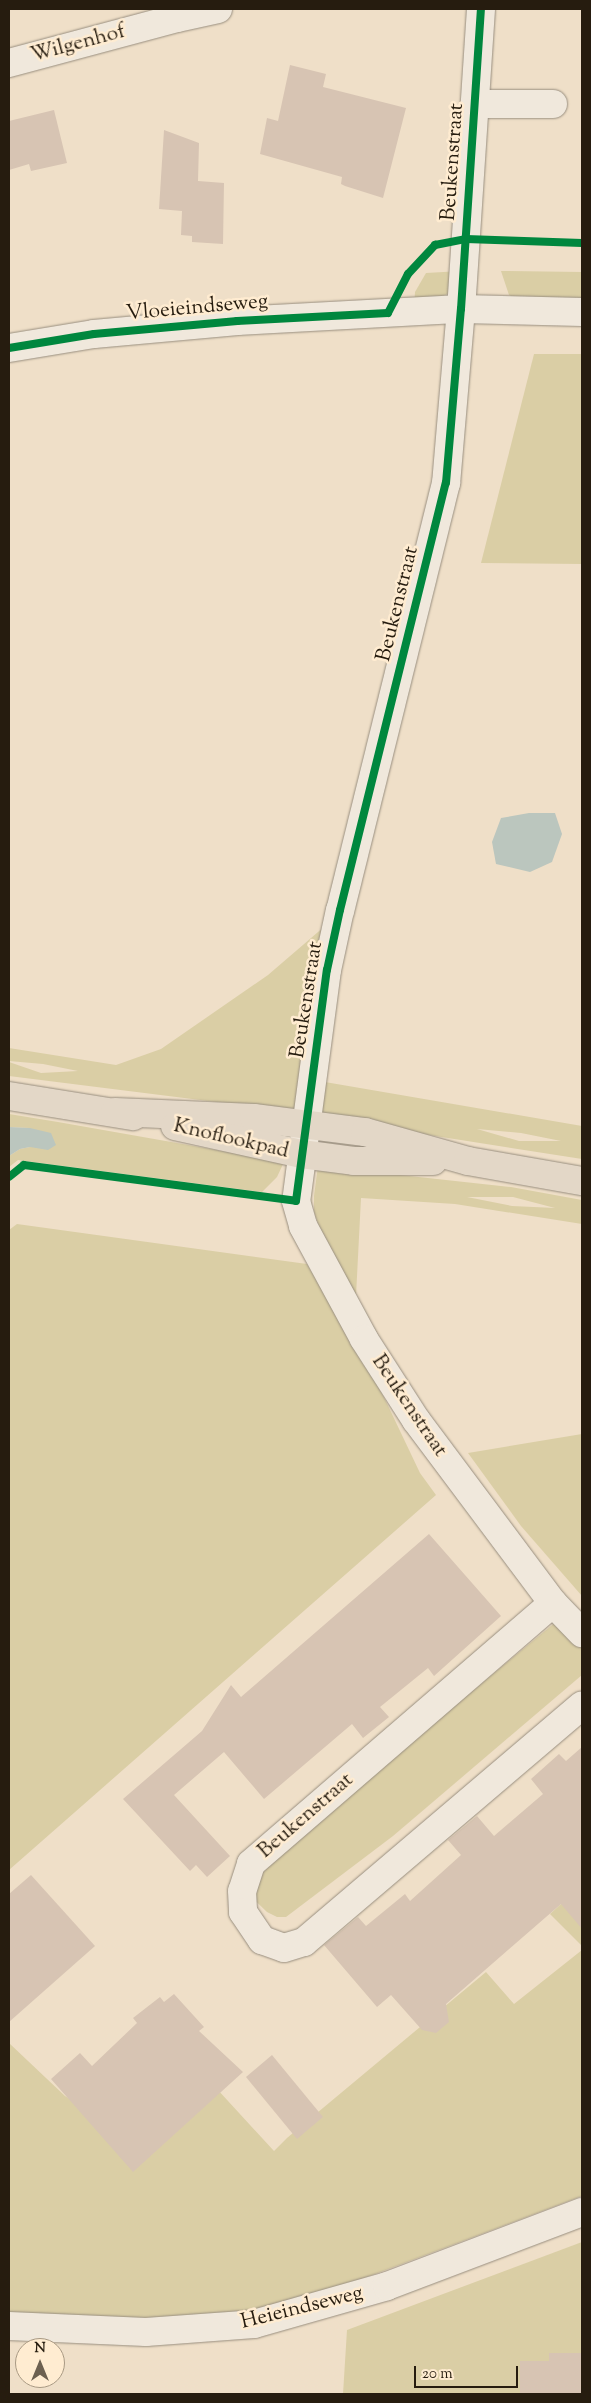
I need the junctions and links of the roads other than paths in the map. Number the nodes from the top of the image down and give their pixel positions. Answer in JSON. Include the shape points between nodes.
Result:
{"nodes":[{"id":1,"x":218,"y":9,"type":"edge"},
{"id":2,"x":480,"y":9,"type":"edge"},
{"id":3,"x":175,"y":13,"type":"edge"},
{"id":4,"x":9,"y":63,"type":"edge"},
{"id":5,"x":474,"y":104,"type":"junction"},
{"id":6,"x":554,"y":104,"type":"dead end"},
{"id":7,"x":461,"y":309,"type":"junction"},
{"id":8,"x":582,"y":312,"type":"edge"},
{"id":9,"x":9,"y":348,"type":"edge"},
{"id":10,"x":9,"y":1096,"type":"edge"},
{"id":11,"x":115,"y":1112,"type":"junction"},
{"id":12,"x":307,"y":1125,"type":"junction"},
{"id":13,"x":301,"y":1154,"type":"junction"},
{"id":14,"x":468,"y":1161,"type":"junction"},
{"id":15,"x":582,"y":1181,"type":"edge"},
{"id":16,"x":554,"y":1604,"type":"junction"},
{"id":17,"x":582,"y":1633,"type":"edge"},
{"id":18,"x":582,"y":1705,"type":"edge"},
{"id":19,"x":582,"y":2212,"type":"edge"},
{"id":20,"x":9,"y":2326,"type":"edge"}],
"edges":[{"from":1,"to":3,"type":"street","name":"Wilgenhof"},
{"from":2,"to":5,"type":"street","name":"Beukenstraat"},
{"from":3,"to":4,"type":"street","name":"Wilgenhof"},
{"from":5,"to":6,"type":"street"},
{"from":5,"to":7,"type":"street","name":"Beukenstraat"},
{"from":7,"to":8,"type":"street","name":"Vloeieindseweg"},
{"from":7,"to":9,"type":"street","name":"Vloeieindseweg","via":[[237,321],[94,334]]},
{"from":7,"to":12,"type":"street","name":"Beukenstraat","via":[[446,483],[327,970]]},
{"from":10,"to":11,"type":"main road","name":"Knoflookpad"},
{"from":11,"to":12,"type":"main road","name":"Knoflookpad","via":[[254,1118]]},
{"from":11,"to":13,"type":"main road","name":"Knoflookpad"},
{"from":12,"to":13,"type":"street","name":"Beukenstraat"},
{"from":12,"to":14,"type":"main road","name":"Knoflookpad","via":[[365,1132]]},
{"from":13,"to":14,"type":"main road","name":"Knoflookpad","via":[[354,1161]]},
{"from":13,"to":16,"type":"street","name":"Beukenstraat","via":[[296,1201],[303,1226],[364,1339],[416,1420]]},
{"from":14,"to":15,"type":"main road","name":"Knoflookpad"},
{"from":16,"to":17,"type":"street","name":"Beukenstraat"},
{"from":16,"to":18,"type":"street","name":"Beukenstraat","via":[[250,1864],[242,1891],[243,1912],[262,1940],[284,1948],[304,1942]]},
{"from":19,"to":20,"type":"street","name":"Heieindseweg","via":[[387,2286],[254,2324],[146,2332]]}]}
